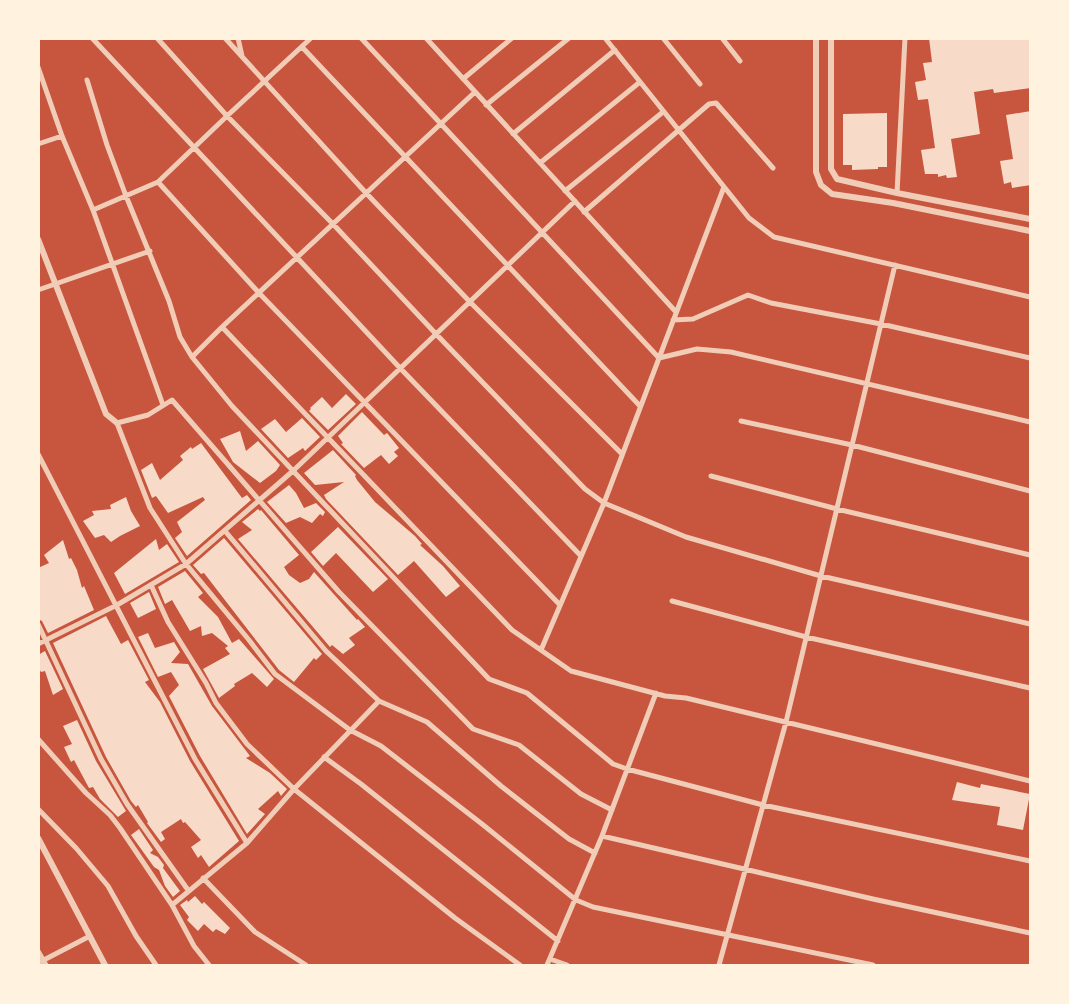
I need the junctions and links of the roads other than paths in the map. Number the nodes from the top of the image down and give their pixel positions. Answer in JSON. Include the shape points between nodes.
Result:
{"nodes":[{"id":1,"x":92,"y":38,"type":"edge"},
{"id":2,"x":157,"y":38,"type":"edge"},
{"id":3,"x":225,"y":38,"type":"edge"},
{"id":4,"x":238,"y":38,"type":"edge"},
{"id":5,"x":311,"y":38,"type":"edge"},
{"id":6,"x":361,"y":38,"type":"edge"},
{"id":7,"x":426,"y":38,"type":"edge"},
{"id":8,"x":437,"y":38,"type":"edge"},
{"id":9,"x":512,"y":38,"type":"edge"},
{"id":10,"x":569,"y":38,"type":"edge"},
{"id":11,"x":605,"y":38,"type":"edge"},
{"id":12,"x":663,"y":38,"type":"edge"},
{"id":13,"x":722,"y":38,"type":"edge"},
{"id":14,"x":816,"y":38,"type":"edge"},
{"id":15,"x":831,"y":38,"type":"edge"},
{"id":16,"x":905,"y":38,"type":"edge"},
{"id":17,"x":431,"y":44,"type":"junction"},
{"id":18,"x":302,"y":47,"type":"junction"},
{"id":19,"x":615,"y":50,"type":"junction"},
{"id":20,"x":242,"y":57,"type":"junction"},
{"id":21,"x":740,"y":61,"type":"dead end"},
{"id":22,"x":38,"y":66,"type":"edge"},
{"id":23,"x":463,"y":79,"type":"junction"},
{"id":24,"x":87,"y":80,"type":"dead end"},
{"id":25,"x":265,"y":81,"type":"junction"},
{"id":26,"x":640,"y":82,"type":"junction"},
{"id":27,"x":700,"y":84,"type":"dead end"},
{"id":28,"x":475,"y":92,"type":"junction"},
{"id":29,"x":486,"y":105,"type":"junction"},
{"id":30,"x":663,"y":111,"type":"junction"},
{"id":31,"x":227,"y":116,"type":"junction"},
{"id":32,"x":441,"y":124,"type":"junction"},
{"id":33,"x":678,"y":130,"type":"junction"},
{"id":34,"x":513,"y":134,"type":"junction"},
{"id":35,"x":61,"y":136,"type":"junction"},
{"id":36,"x":38,"y":144,"type":"edge"},
{"id":37,"x":192,"y":148,"type":"junction"},
{"id":38,"x":405,"y":156,"type":"junction"},
{"id":39,"x":540,"y":163,"type":"junction"},
{"id":40,"x":773,"y":169,"type":"dead end"},
{"id":41,"x":158,"y":182,"type":"junction"},
{"id":42,"x":724,"y":187,"type":"junction"},
{"id":43,"x":565,"y":191,"type":"junction"},
{"id":44,"x":366,"y":193,"type":"junction"},
{"id":45,"x":897,"y":193,"type":"junction"},
{"id":46,"x":126,"y":196,"type":"junction"},
{"id":47,"x":575,"y":201,"type":"junction"},
{"id":48,"x":93,"y":210,"type":"junction"},
{"id":49,"x":584,"y":212,"type":"junction"},
{"id":50,"x":1031,"y":219,"type":"edge"},
{"id":51,"x":333,"y":223,"type":"junction"},
{"id":52,"x":1031,"y":231,"type":"edge"},
{"id":53,"x":542,"y":232,"type":"junction"},
{"id":54,"x":38,"y":239,"type":"edge"},
{"id":55,"x":150,"y":251,"type":"junction"},
{"id":56,"x":296,"y":258,"type":"junction"},
{"id":57,"x":112,"y":264,"type":"junction"},
{"id":58,"x":508,"y":265,"type":"junction"},
{"id":59,"x":895,"y":265,"type":"junction"},
{"id":60,"x":55,"y":284,"type":"junction"},
{"id":61,"x":38,"y":290,"type":"edge"},
{"id":62,"x":259,"y":293,"type":"junction"},
{"id":63,"x":1031,"y":297,"type":"edge"},
{"id":64,"x":470,"y":302,"type":"junction"},
{"id":65,"x":676,"y":312,"type":"junction"},
{"id":66,"x":673,"y":320,"type":"junction"},
{"id":67,"x":880,"y":324,"type":"junction"},
{"id":68,"x":222,"y":327,"type":"junction"},
{"id":69,"x":436,"y":334,"type":"junction"},
{"id":70,"x":192,"y":356,"type":"junction"},
{"id":71,"x":659,"y":358,"type":"junction"},
{"id":72,"x":1031,"y":358,"type":"edge"},
{"id":73,"x":400,"y":368,"type":"junction"},
{"id":74,"x":866,"y":383,"type":"junction"},
{"id":75,"x":364,"y":402,"type":"junction"},
{"id":76,"x":163,"y":405,"type":"junction"},
{"id":77,"x":640,"y":406,"type":"junction"},
{"id":78,"x":741,"y":421,"type":"dead end"},
{"id":79,"x":1031,"y":422,"type":"edge"},
{"id":80,"x":117,"y":423,"type":"junction"},
{"id":81,"x":327,"y":437,"type":"junction"},
{"id":82,"x":852,"y":444,"type":"junction"},
{"id":83,"x":38,"y":454,"type":"edge"},
{"id":84,"x":622,"y":454,"type":"junction"},
{"id":85,"x":294,"y":470,"type":"junction"},
{"id":86,"x":710,"y":476,"type":"dead end"},
{"id":87,"x":1031,"y":491,"type":"edge"},
{"id":88,"x":259,"y":500,"type":"junction"},
{"id":89,"x":604,"y":503,"type":"junction"},
{"id":90,"x":837,"y":509,"type":"junction"},
{"id":91,"x":225,"y":531,"type":"junction"},
{"id":92,"x":1031,"y":555,"type":"edge"},
{"id":93,"x":581,"y":556,"type":"junction"},
{"id":94,"x":186,"y":564,"type":"junction"},
{"id":95,"x":821,"y":576,"type":"junction"},
{"id":96,"x":151,"y":585,"type":"junction"},
{"id":97,"x":672,"y":601,"type":"dead end"},
{"id":98,"x":560,"y":605,"type":"junction"},
{"id":99,"x":117,"y":606,"type":"junction"},
{"id":100,"x":38,"y":624,"type":"edge"},
{"id":101,"x":1031,"y":624,"type":"edge"},
{"id":102,"x":806,"y":638,"type":"junction"},
{"id":103,"x":46,"y":640,"type":"junction"},
{"id":104,"x":38,"y":644,"type":"edge"},
{"id":105,"x":541,"y":650,"type":"junction"},
{"id":106,"x":1031,"y":688,"type":"edge"},
{"id":107,"x":656,"y":693,"type":"junction"},
{"id":108,"x":379,"y":701,"type":"junction"},
{"id":109,"x":786,"y":722,"type":"junction"},
{"id":110,"x":350,"y":730,"type":"junction"},
{"id":111,"x":38,"y":739,"type":"edge"},
{"id":112,"x":324,"y":757,"type":"junction"},
{"id":113,"x":627,"y":769,"type":"junction"},
{"id":114,"x":1031,"y":781,"type":"edge"},
{"id":115,"x":294,"y":789,"type":"junction"},
{"id":116,"x":763,"y":805,"type":"junction"},
{"id":117,"x":38,"y":809,"type":"edge"},
{"id":118,"x":612,"y":810,"type":"junction"},
{"id":119,"x":602,"y":836,"type":"junction"},
{"id":120,"x":38,"y":838,"type":"edge"},
{"id":121,"x":247,"y":843,"type":"junction"},
{"id":122,"x":595,"y":853,"type":"junction"},
{"id":123,"x":1031,"y":860,"type":"edge"},
{"id":124,"x":745,"y":870,"type":"junction"},
{"id":125,"x":203,"y":878,"type":"junction"},
{"id":126,"x":188,"y":890,"type":"junction"},
{"id":127,"x":576,"y":900,"type":"junction"},
{"id":128,"x":172,"y":905,"type":"junction"},
{"id":129,"x":1031,"y":933,"type":"edge"},
{"id":130,"x":727,"y":935,"type":"junction"},
{"id":131,"x":90,"y":936,"type":"junction"},
{"id":132,"x":558,"y":941,"type":"junction"},
{"id":133,"x":38,"y":951,"type":"edge"},
{"id":134,"x":550,"y":959,"type":"junction"},
{"id":135,"x":43,"y":963,"type":"edge"},
{"id":136,"x":105,"y":965,"type":"edge"},
{"id":137,"x":156,"y":965,"type":"edge"},
{"id":138,"x":209,"y":965,"type":"edge"},
{"id":139,"x":306,"y":965,"type":"edge"},
{"id":140,"x":520,"y":965,"type":"edge"},
{"id":141,"x":547,"y":965,"type":"edge"},
{"id":142,"x":568,"y":965,"type":"edge"},
{"id":143,"x":719,"y":965,"type":"edge"},
{"id":144,"x":873,"y":965,"type":"edge"}],
"edges":[{"from":1,"to":37,"type":"street"},
{"from":2,"to":31,"type":"street"},
{"from":3,"to":20,"type":"street"},
{"from":4,"to":20,"type":"street"},
{"from":5,"to":18,"type":"street"},
{"from":6,"to":32,"type":"street"},
{"from":7,"to":17,"type":"street"},
{"from":8,"to":17,"type":"street"},
{"from":9,"to":23,"type":"street"},
{"from":10,"to":29,"type":"street"},
{"from":11,"to":19,"type":"street"},
{"from":12,"to":27,"type":"street"},
{"from":13,"to":21,"type":"street"},
{"from":14,"to":52,"type":"street","via":[[816,172],[821,185],[832,194]]},
{"from":15,"to":45,"type":"street","via":[[833,175]]},
{"from":16,"to":45,"type":"street"},
{"from":17,"to":23,"type":"street"},
{"from":18,"to":25,"type":"street"},
{"from":18,"to":38,"type":"street"},
{"from":19,"to":26,"type":"street"},
{"from":19,"to":34,"type":"street"},
{"from":20,"to":25,"type":"street"},
{"from":22,"to":35,"type":"street"},
{"from":23,"to":28,"type":"street"},
{"from":24,"to":46,"type":"street"},
{"from":25,"to":31,"type":"street"},
{"from":25,"to":44,"type":"street"},
{"from":26,"to":30,"type":"street"},
{"from":26,"to":39,"type":"street"},
{"from":28,"to":29,"type":"street"},
{"from":28,"to":32,"type":"street"},
{"from":29,"to":34,"type":"street"},
{"from":30,"to":33,"type":"street"},
{"from":30,"to":43,"type":"street"},
{"from":31,"to":37,"type":"street"},
{"from":31,"to":51,"type":"street"},
{"from":32,"to":38,"type":"street"},
{"from":32,"to":53,"type":"street"},
{"from":33,"to":40,"type":"street","via":[[716,103]]},
{"from":33,"to":42,"type":"street"},
{"from":33,"to":49,"type":"street"},
{"from":34,"to":39,"type":"street"},
{"from":35,"to":36,"type":"street"},
{"from":35,"to":48,"type":"street"},
{"from":37,"to":41,"type":"street"},
{"from":37,"to":56,"type":"street"},
{"from":38,"to":44,"type":"street"},
{"from":38,"to":58,"type":"street"},
{"from":39,"to":43,"type":"street"},
{"from":41,"to":46,"type":"street"},
{"from":41,"to":62,"type":"street"},
{"from":42,"to":59,"type":"street","via":[[749,218],[774,237]]},
{"from":42,"to":65,"type":"street"},
{"from":43,"to":47,"type":"street"},
{"from":44,"to":51,"type":"street"},
{"from":44,"to":64,"type":"street"},
{"from":45,"to":50,"type":"street"},
{"from":46,"to":48,"type":"street"},
{"from":46,"to":55,"type":"street"},
{"from":47,"to":49,"type":"street"},
{"from":47,"to":53,"type":"street"},
{"from":48,"to":57,"type":"street"},
{"from":49,"to":65,"type":"street"},
{"from":51,"to":56,"type":"street"},
{"from":51,"to":69,"type":"street"},
{"from":53,"to":58,"type":"street"},
{"from":53,"to":71,"type":"street"},
{"from":54,"to":60,"type":"street"},
{"from":55,"to":57,"type":"street"},
{"from":55,"to":70,"type":"street","via":[[180,337]]},
{"from":56,"to":62,"type":"street"},
{"from":56,"to":73,"type":"street"},
{"from":57,"to":60,"type":"street"},
{"from":57,"to":76,"type":"street"},
{"from":58,"to":64,"type":"street"},
{"from":58,"to":77,"type":"street"},
{"from":59,"to":63,"type":"street"},
{"from":59,"to":67,"type":"street"},
{"from":60,"to":61,"type":"street"},
{"from":60,"to":80,"type":"street","via":[[106,414]]},
{"from":62,"to":68,"type":"street"},
{"from":62,"to":75,"type":"street"},
{"from":64,"to":69,"type":"street"},
{"from":64,"to":84,"type":"street"},
{"from":65,"to":66,"type":"street"},
{"from":66,"to":67,"type":"street","via":[[693,319],[748,295]]},
{"from":66,"to":71,"type":"street"},
{"from":67,"to":72,"type":"street"},
{"from":67,"to":74,"type":"street"},
{"from":68,"to":70,"type":"street"},
{"from":68,"to":81,"type":"street"},
{"from":69,"to":73,"type":"street"},
{"from":69,"to":89,"type":"street","via":[[585,489]]},
{"from":70,"to":85,"type":"street","via":[[232,406]]},
{"from":71,"to":74,"type":"street","via":[[697,349],[731,352]]},
{"from":71,"to":77,"type":"street"},
{"from":73,"to":75,"type":"street"},
{"from":73,"to":93,"type":"street"},
{"from":74,"to":79,"type":"street"},
{"from":74,"to":82,"type":"street"},
{"from":75,"to":81,"type":"street"},
{"from":75,"to":98,"type":"street"},
{"from":76,"to":80,"type":"street","via":[[148,415]]},
{"from":76,"to":88,"type":"street","via":[[172,400]]},
{"from":77,"to":84,"type":"street"},
{"from":78,"to":82,"type":"street"},
{"from":80,"to":94,"type":"street","via":[[150,508]]},
{"from":81,"to":85,"type":"street"},
{"from":81,"to":105,"type":"street","via":[[512,630]]},
{"from":82,"to":87,"type":"street"},
{"from":82,"to":90,"type":"street"},
{"from":83,"to":99,"type":"street"},
{"from":84,"to":89,"type":"street"},
{"from":85,"to":88,"type":"street"},
{"from":85,"to":113,"type":"street","via":[[489,679],[527,693],[614,764]]},
{"from":86,"to":90,"type":"street"},
{"from":88,"to":91,"type":"street"},
{"from":88,"to":118,"type":"street","via":[[339,592],[473,729],[519,745],[580,793]]},
{"from":89,"to":93,"type":"street"},
{"from":89,"to":95,"type":"street","via":[[687,537]]},
{"from":90,"to":92,"type":"street"},
{"from":90,"to":95,"type":"street"},
{"from":91,"to":94,"type":"street"},
{"from":91,"to":108,"type":"street","via":[[326,651]]},
{"from":93,"to":98,"type":"street"},
{"from":94,"to":96,"type":"street"},
{"from":94,"to":110,"type":"street","via":[[275,674]]},
{"from":95,"to":101,"type":"street"},
{"from":95,"to":102,"type":"street"},
{"from":96,"to":99,"type":"street"},
{"from":96,"to":115,"type":"street","via":[[216,703],[247,744]]},
{"from":97,"to":102,"type":"street"},
{"from":98,"to":105,"type":"street"},
{"from":99,"to":103,"type":"street"},
{"from":99,"to":121,"type":"street","via":[[195,758]]},
{"from":100,"to":103,"type":"street"},
{"from":102,"to":106,"type":"street"},
{"from":102,"to":109,"type":"street"},
{"from":103,"to":104,"type":"street"},
{"from":103,"to":126,"type":"street","via":[[101,759]]},
{"from":105,"to":107,"type":"street","via":[[571,671]]},
{"from":107,"to":109,"type":"street"},
{"from":107,"to":113,"type":"street"},
{"from":108,"to":110,"type":"street"},
{"from":108,"to":122,"type":"street","via":[[427,722],[501,786],[569,839]]},
{"from":109,"to":114,"type":"street"},
{"from":109,"to":116,"type":"street"},
{"from":110,"to":112,"type":"street"},
{"from":110,"to":127,"type":"street","via":[[381,746]]},
{"from":111,"to":128,"type":"street","via":[[115,821]]},
{"from":112,"to":115,"type":"street"},
{"from":112,"to":132,"type":"street"},
{"from":113,"to":116,"type":"street"},
{"from":113,"to":118,"type":"street"},
{"from":115,"to":121,"type":"street"},
{"from":115,"to":140,"type":"street"},
{"from":116,"to":123,"type":"street"},
{"from":116,"to":124,"type":"street"},
{"from":117,"to":137,"type":"street","via":[[108,886]]},
{"from":118,"to":119,"type":"street"},
{"from":119,"to":122,"type":"street"},
{"from":119,"to":124,"type":"street"},
{"from":120,"to":131,"type":"street"},
{"from":121,"to":125,"type":"street"},
{"from":122,"to":127,"type":"street"},
{"from":124,"to":129,"type":"street"},
{"from":124,"to":130,"type":"street"},
{"from":125,"to":126,"type":"street"},
{"from":125,"to":139,"type":"street","via":[[255,932]]},
{"from":126,"to":128,"type":"street"},
{"from":127,"to":130,"type":"street","via":[[593,908]]},
{"from":127,"to":132,"type":"street"},
{"from":128,"to":138,"type":"street"},
{"from":130,"to":143,"type":"street"},
{"from":130,"to":144,"type":"street"},
{"from":131,"to":135,"type":"street"},
{"from":131,"to":136,"type":"street"},
{"from":132,"to":134,"type":"street"},
{"from":133,"to":135,"type":"street"},
{"from":134,"to":141,"type":"street"},
{"from":134,"to":142,"type":"street"}]}
